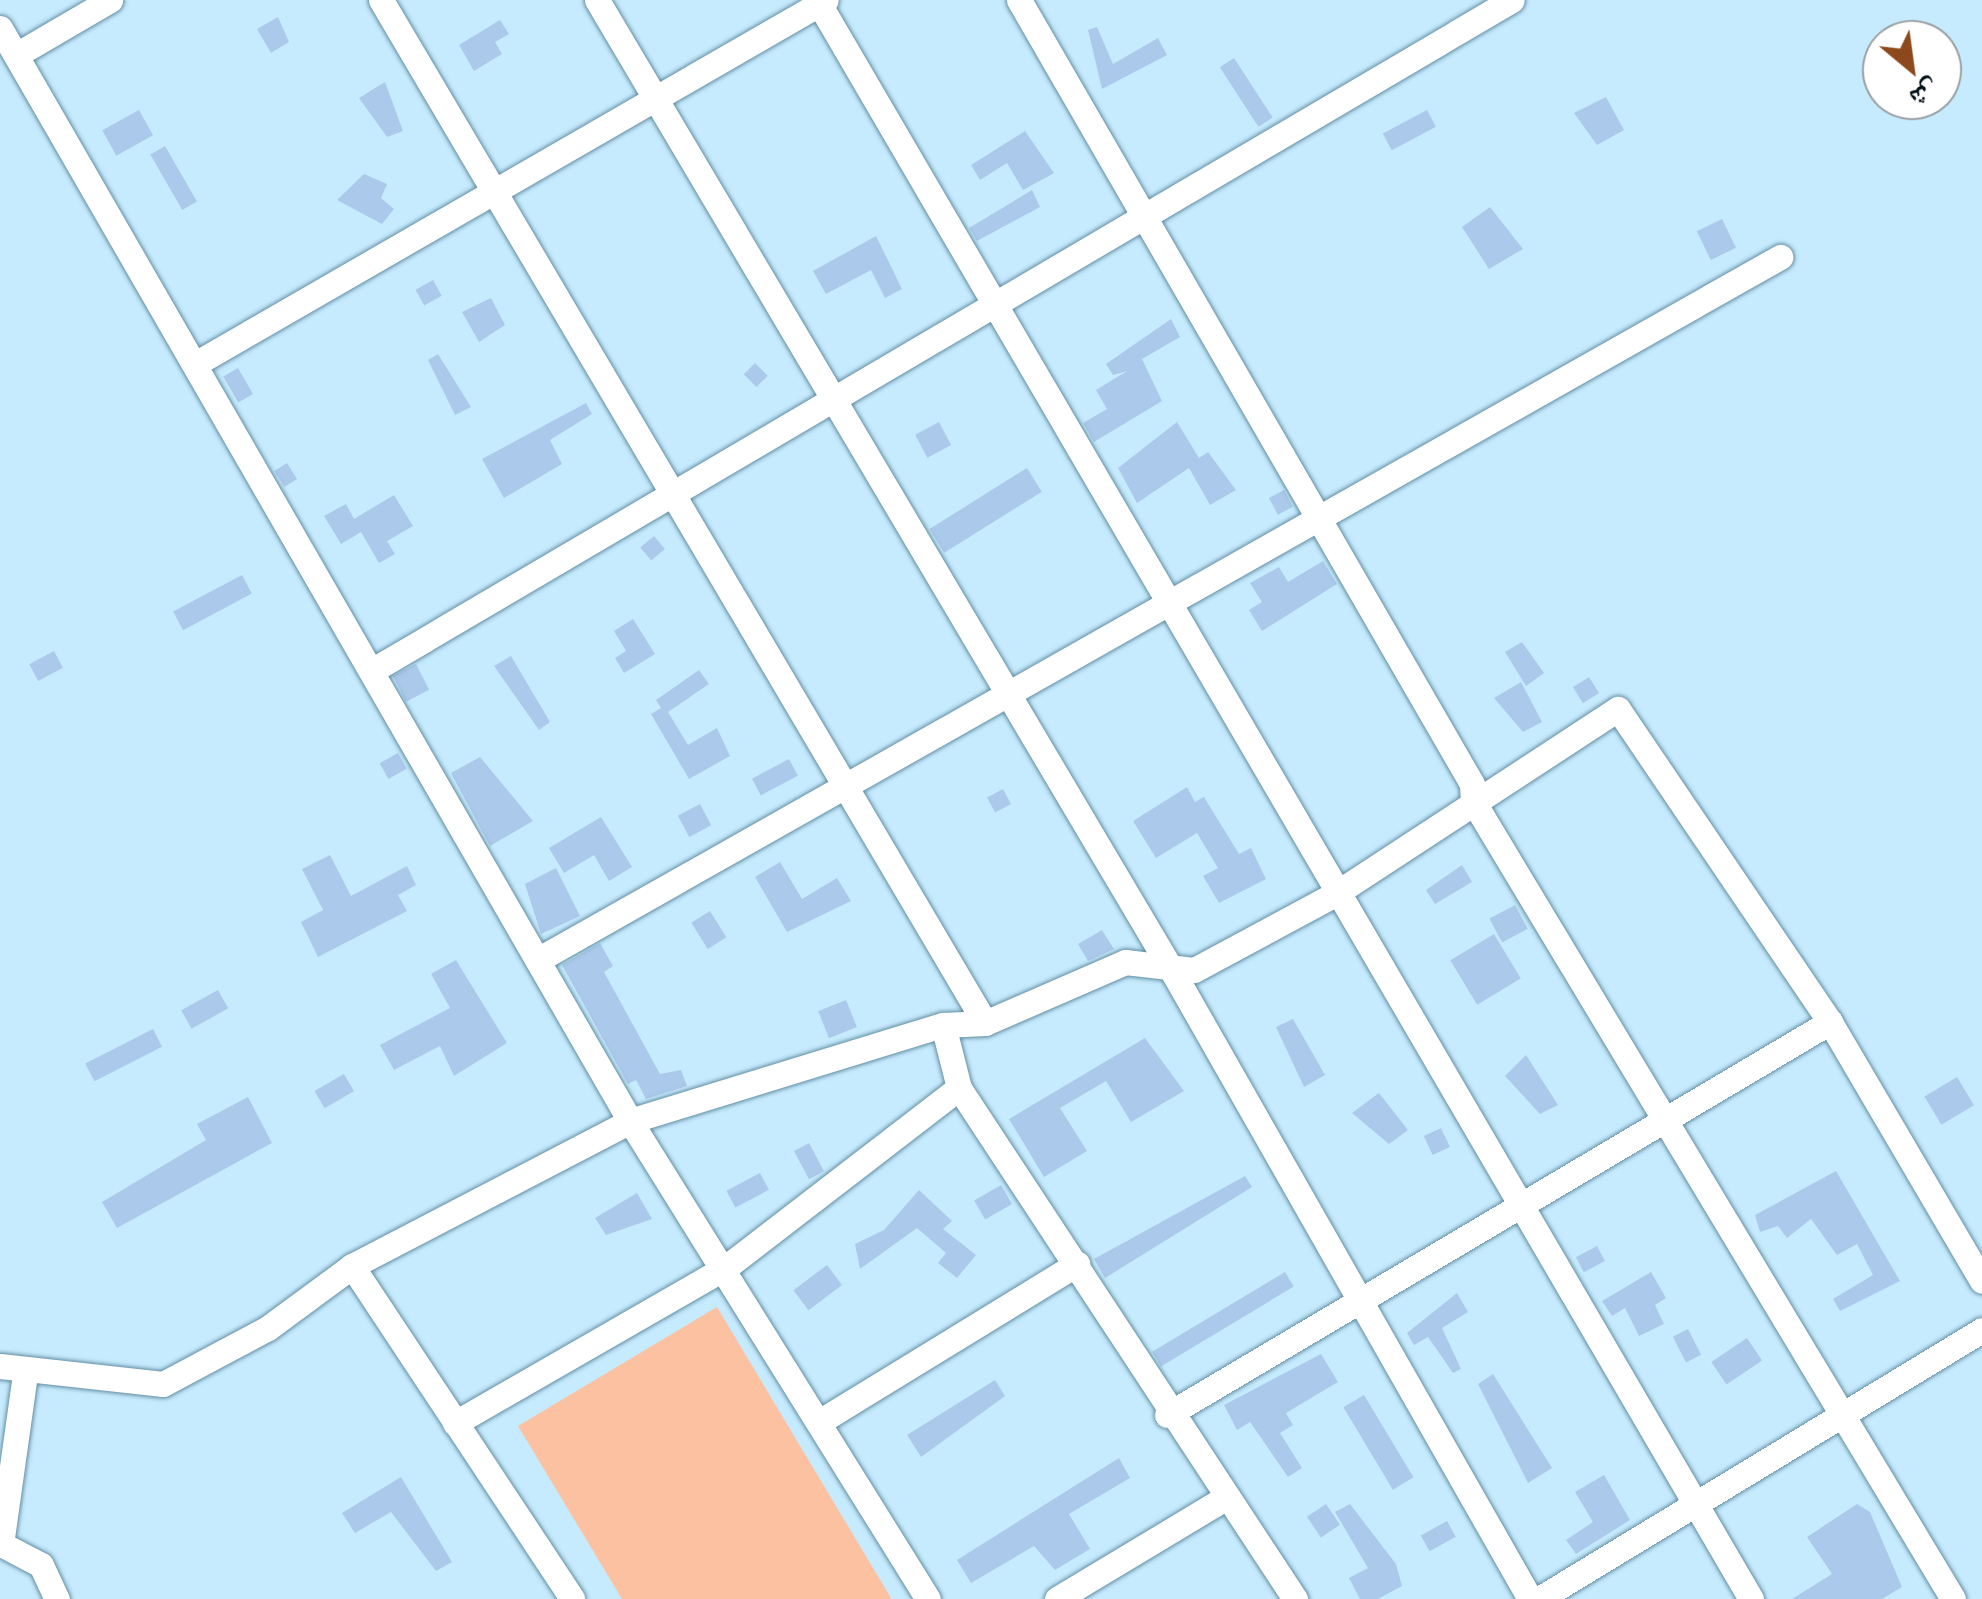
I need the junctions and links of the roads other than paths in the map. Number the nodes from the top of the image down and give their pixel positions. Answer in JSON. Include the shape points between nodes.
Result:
{"nodes":[{"id":1,"x":110,"y":0,"type":"edge"},
{"id":2,"x":381,"y":0,"type":"edge"},
{"id":3,"x":597,"y":0,"type":"edge"},
{"id":4,"x":1019,"y":0,"type":"edge"},
{"id":5,"x":1512,"y":0,"type":"edge"},
{"id":6,"x":821,"y":1,"type":"edge"},
{"id":7,"x":0,"y":28,"type":"edge"},
{"id":8,"x":16,"y":55,"type":"junction"},
{"id":9,"x":655,"y":99,"type":"junction"},
{"id":10,"x":494,"y":192,"type":"junction"},
{"id":11,"x":1142,"y":212,"type":"junction"},
{"id":12,"x":1780,"y":257,"type":"dead end"},
{"id":13,"x":993,"y":301,"type":"junction"},
{"id":14,"x":195,"y":364,"type":"junction"},
{"id":15,"x":830,"y":399,"type":"junction"},
{"id":16,"x":671,"y":493,"type":"junction"},
{"id":17,"x":1320,"y":518,"type":"junction"},
{"id":18,"x":1168,"y":603,"type":"junction"},
{"id":19,"x":373,"y":670,"type":"junction"},
{"id":20,"x":1004,"y":696,"type":"junction"},
{"id":21,"x":840,"y":788,"type":"junction"},
{"id":22,"x":1472,"y":801,"type":"junction"},
{"id":23,"x":1335,"y":894,"type":"junction"},
{"id":24,"x":541,"y":958,"type":"junction"},
{"id":25,"x":1174,"y":974,"type":"junction"},
{"id":26,"x":985,"y":1022,"type":"junction"},
{"id":27,"x":1830,"y":1022,"type":"junction"},
{"id":28,"x":943,"y":1024,"type":"junction"},
{"id":29,"x":959,"y":1088,"type":"junction"},
{"id":30,"x":1670,"y":1117,"type":"junction"},
{"id":31,"x":630,"y":1121,"type":"junction"},
{"id":32,"x":1520,"y":1206,"type":"junction"},
{"id":33,"x":1077,"y":1264,"type":"junction"},
{"id":34,"x":352,"y":1266,"type":"junction"},
{"id":35,"x":724,"y":1268,"type":"junction"},
{"id":36,"x":1982,"y":1281,"type":"edge"},
{"id":37,"x":1358,"y":1302,"type":"junction"},
{"id":38,"x":1982,"y":1330,"type":"edge"},
{"id":39,"x":0,"y":1366,"type":"edge"},
{"id":40,"x":26,"y":1374,"type":"junction"},
{"id":41,"x":1844,"y":1414,"type":"junction"},
{"id":42,"x":1167,"y":1416,"type":"junction"},
{"id":43,"x":455,"y":1422,"type":"junction"},
{"id":44,"x":819,"y":1422,"type":"junction"},
{"id":45,"x":1225,"y":1498,"type":"junction"},
{"id":46,"x":1695,"y":1504,"type":"junction"},
{"id":47,"x":0,"y":1544,"type":"edge"},
{"id":48,"x":57,"y":1599,"type":"edge"},
{"id":49,"x":572,"y":1599,"type":"edge"},
{"id":50,"x":928,"y":1599,"type":"edge"},
{"id":51,"x":1056,"y":1599,"type":"edge"},
{"id":52,"x":1295,"y":1599,"type":"edge"},
{"id":53,"x":1530,"y":1599,"type":"edge"},
{"id":54,"x":1538,"y":1599,"type":"edge"},
{"id":55,"x":1751,"y":1599,"type":"edge"},
{"id":56,"x":1953,"y":1599,"type":"edge"}],
"edges":[{"from":1,"to":8,"type":"street"},
{"from":2,"to":10,"type":"street"},
{"from":3,"to":9,"type":"street"},
{"from":4,"to":11,"type":"street"},
{"from":5,"to":11,"type":"street"},
{"from":6,"to":9,"type":"street"},
{"from":6,"to":13,"type":"street"},
{"from":7,"to":8,"type":"street"},
{"from":8,"to":14,"type":"street"},
{"from":9,"to":10,"type":"street"},
{"from":9,"to":15,"type":"street"},
{"from":10,"to":14,"type":"street"},
{"from":10,"to":16,"type":"street"},
{"from":11,"to":13,"type":"street"},
{"from":11,"to":17,"type":"street"},
{"from":12,"to":17,"type":"street"},
{"from":13,"to":15,"type":"street"},
{"from":13,"to":18,"type":"street"},
{"from":14,"to":19,"type":"street"},
{"from":15,"to":16,"type":"street"},
{"from":15,"to":20,"type":"street"},
{"from":16,"to":19,"type":"street"},
{"from":16,"to":21,"type":"street"},
{"from":17,"to":18,"type":"street"},
{"from":17,"to":22,"type":"street","via":[[1472,784]]},
{"from":18,"to":20,"type":"street"},
{"from":18,"to":23,"type":"street"},
{"from":19,"to":24,"type":"street"},
{"from":20,"to":21,"type":"street"},
{"from":20,"to":25,"type":"street"},
{"from":21,"to":24,"type":"street"},
{"from":21,"to":26,"type":"street"},
{"from":22,"to":23,"type":"street"},
{"from":22,"to":27,"type":"street","via":[[1618,709]]},
{"from":22,"to":30,"type":"street"},
{"from":23,"to":25,"type":"street"},
{"from":23,"to":32,"type":"street"},
{"from":24,"to":31,"type":"street"},
{"from":25,"to":26,"type":"street","via":[[1126,962]]},
{"from":25,"to":37,"type":"street"},
{"from":26,"to":28,"type":"street"},
{"from":27,"to":30,"type":"street"},
{"from":27,"to":36,"type":"street"},
{"from":28,"to":29,"type":"street"},
{"from":28,"to":31,"type":"street"},
{"from":29,"to":33,"type":"street"},
{"from":29,"to":35,"type":"street"},
{"from":30,"to":32,"type":"street"},
{"from":30,"to":41,"type":"street"},
{"from":31,"to":34,"type":"street"},
{"from":31,"to":35,"type":"street"},
{"from":32,"to":37,"type":"street"},
{"from":32,"to":46,"type":"street"},
{"from":33,"to":42,"type":"street"},
{"from":33,"to":44,"type":"street"},
{"from":34,"to":40,"type":"street","via":[[268,1328],[163,1384]]},
{"from":34,"to":43,"type":"street"},
{"from":35,"to":43,"type":"street"},
{"from":35,"to":44,"type":"street"},
{"from":37,"to":42,"type":"street"},
{"from":37,"to":53,"type":"street"},
{"from":38,"to":41,"type":"street"},
{"from":39,"to":40,"type":"street"},
{"from":40,"to":47,"type":"street"},
{"from":41,"to":46,"type":"street"},
{"from":41,"to":56,"type":"street"},
{"from":42,"to":45,"type":"street"},
{"from":43,"to":49,"type":"street"},
{"from":44,"to":50,"type":"street"},
{"from":45,"to":51,"type":"street"},
{"from":45,"to":52,"type":"street"},
{"from":46,"to":54,"type":"street"},
{"from":46,"to":55,"type":"street"},
{"from":47,"to":48,"type":"street","via":[[41,1566]]}]}
